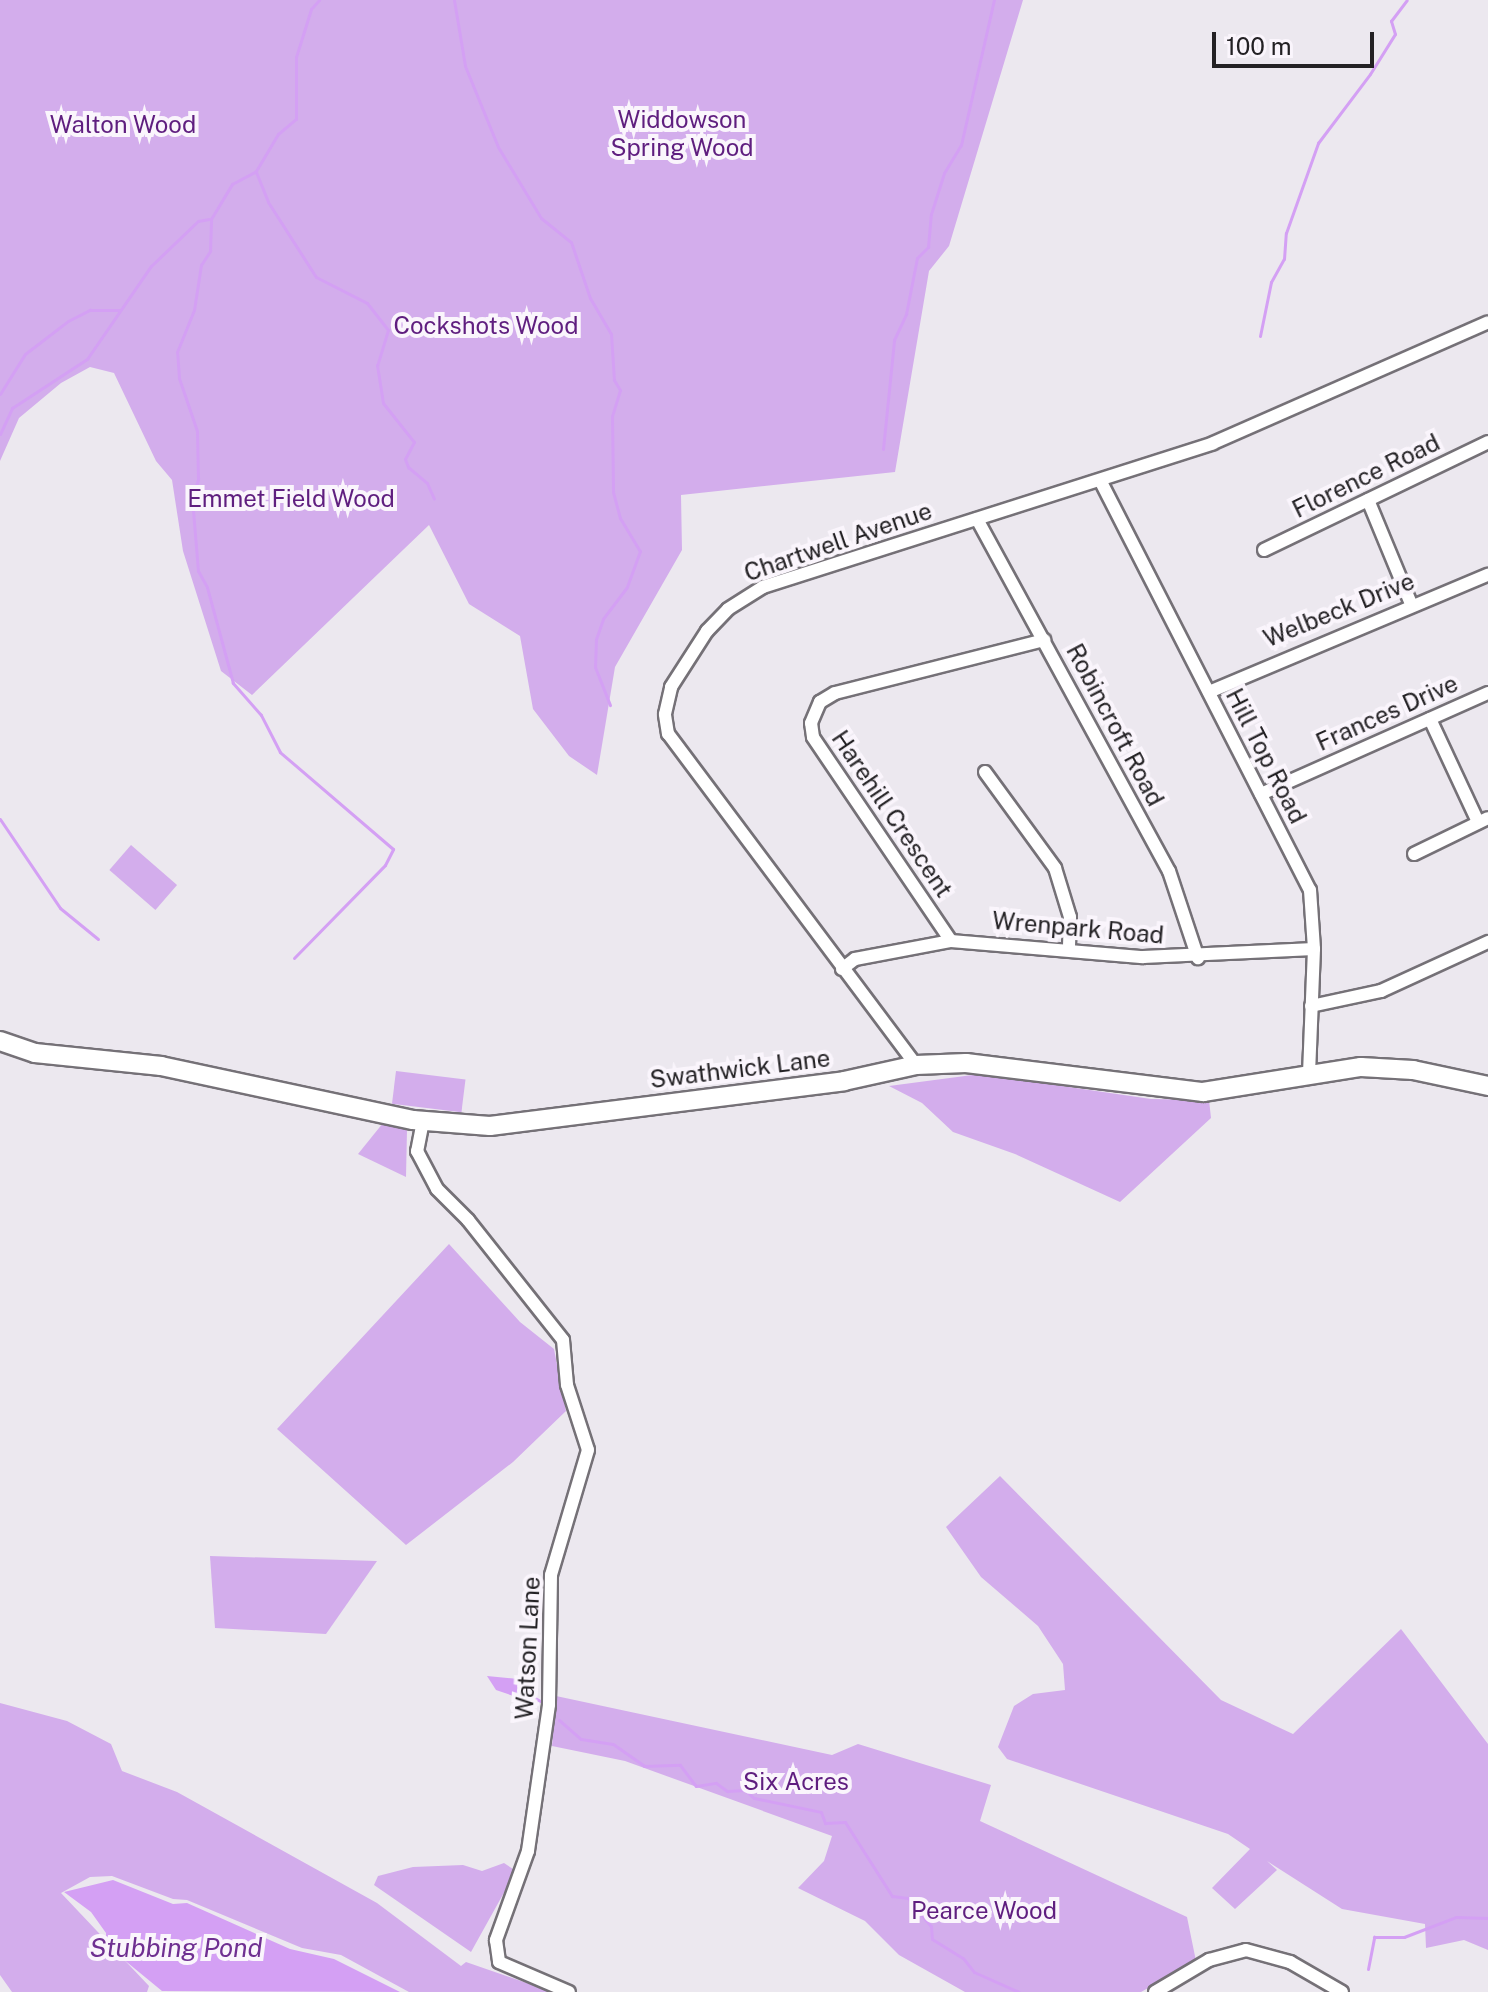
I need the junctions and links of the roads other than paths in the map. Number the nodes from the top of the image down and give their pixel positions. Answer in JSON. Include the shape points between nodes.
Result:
{"nodes":[{"id":1,"x":1488,"y":322,"type":"edge"},
{"id":2,"x":1488,"y":442,"type":"edge"},
{"id":3,"x":1100,"y":480,"type":"junction"},
{"id":4,"x":1368,"y":500,"type":"junction"},
{"id":5,"x":977,"y":519,"type":"junction"},
{"id":6,"x":1264,"y":550,"type":"dead end"},
{"id":7,"x":1488,"y":575,"type":"edge"},
{"id":8,"x":1411,"y":604,"type":"junction"},
{"id":9,"x":1044,"y":640,"type":"junction"},
{"id":10,"x":1209,"y":692,"type":"junction"},
{"id":11,"x":1488,"y":693,"type":"edge"},
{"id":12,"x":1430,"y":719,"type":"junction"},
{"id":13,"x":985,"y":772,"type":"dead end"},
{"id":14,"x":1261,"y":794,"type":"junction"},
{"id":15,"x":1483,"y":820,"type":"edge"},
{"id":16,"x":1414,"y":854,"type":"dead end"},
{"id":17,"x":951,"y":941,"type":"junction"},
{"id":18,"x":1488,"y":942,"type":"edge"},
{"id":19,"x":1069,"y":947,"type":"junction"},
{"id":20,"x":1314,"y":949,"type":"junction"},
{"id":21,"x":1198,"y":958,"type":"junction"},
{"id":22,"x":842,"y":969,"type":"junction"},
{"id":23,"x":1311,"y":1006,"type":"junction"},
{"id":24,"x":0,"y":1041,"type":"edge"},
{"id":25,"x":916,"y":1065,"type":"junction"},
{"id":26,"x":1309,"y":1072,"type":"junction"},
{"id":27,"x":1488,"y":1086,"type":"edge"},
{"id":28,"x":423,"y":1121,"type":"junction"},
{"id":29,"x":569,"y":1992,"type":"edge"},
{"id":30,"x":1155,"y":1992,"type":"edge"},
{"id":31,"x":1342,"y":1992,"type":"edge"}],
"edges":[{"from":1,"to":3,"type":"street","name":"Chartwell Avenue","via":[[1213,443]]},
{"from":2,"to":4,"type":"street","name":"Florence Road"},
{"from":3,"to":5,"type":"street","name":"Chartwell Avenue"},
{"from":3,"to":10,"type":"street","name":"Hill Top Road"},
{"from":4,"to":6,"type":"street","name":"Florence Road"},
{"from":4,"to":8,"type":"street"},
{"from":5,"to":9,"type":"street","name":"Robincroft Road"},
{"from":5,"to":22,"type":"street","name":"Chartwell Avenue","via":[[863,552],[742,597],[707,631],[671,687],[665,714],[668,734]]},
{"from":7,"to":8,"type":"street","name":"Welbeck Drive"},
{"from":8,"to":10,"type":"street","name":"Welbeck Drive"},
{"from":9,"to":17,"type":"street","name":"Harehill Crescent","via":[[835,693],[820,702],[811,723],[813,737]]},
{"from":9,"to":21,"type":"street","name":"Robincroft Road","via":[[1169,871]]},
{"from":10,"to":14,"type":"street","name":"Hill Top Road"},
{"from":11,"to":12,"type":"street","name":"Frances Drive"},
{"from":12,"to":14,"type":"street","name":"Frances Drive"},
{"from":12,"to":15,"type":"street"},
{"from":13,"to":19,"type":"street","via":[[1055,868],[1070,917]]},
{"from":14,"to":20,"type":"street","name":"Hill Top Road","via":[[1310,890]]},
{"from":15,"to":16,"type":"street"},
{"from":17,"to":19,"type":"street","name":"Wrenpark Road"},
{"from":17,"to":22,"type":"street","name":"Wrenpark Road","via":[[855,959]]},
{"from":18,"to":23,"type":"street","via":[[1381,991]]},
{"from":19,"to":21,"type":"street","name":"Wrenpark Road"},
{"from":20,"to":21,"type":"street","name":"Wrenpark Road"},
{"from":20,"to":23,"type":"street","name":"Hill Top Road"},
{"from":22,"to":25,"type":"street","name":"Chartwell Avenue"},
{"from":23,"to":26,"type":"street","name":"Hill Top Road"},
{"from":24,"to":28,"type":"street","name":"Swathwick Lane","via":[[35,1053],[161,1066]]},
{"from":25,"to":26,"type":"street","name":"Swathwick Lane","via":[[966,1063],[1203,1092]]},
{"from":25,"to":28,"type":"street","name":"Swathwick Lane","via":[[844,1081],[509,1126]]},
{"from":26,"to":27,"type":"street","name":"Swathwick Lane","via":[[1413,1070]]},
{"from":28,"to":29,"type":"street","name":"Watson Lane","via":[[417,1151],[437,1189],[563,1340],[567,1385],[588,1450],[551,1575],[549,1705],[528,1851],[496,1940],[499,1962]]},
{"from":30,"to":31,"type":"street","via":[[1209,1960],[1246,1950],[1290,1962]]}]}
